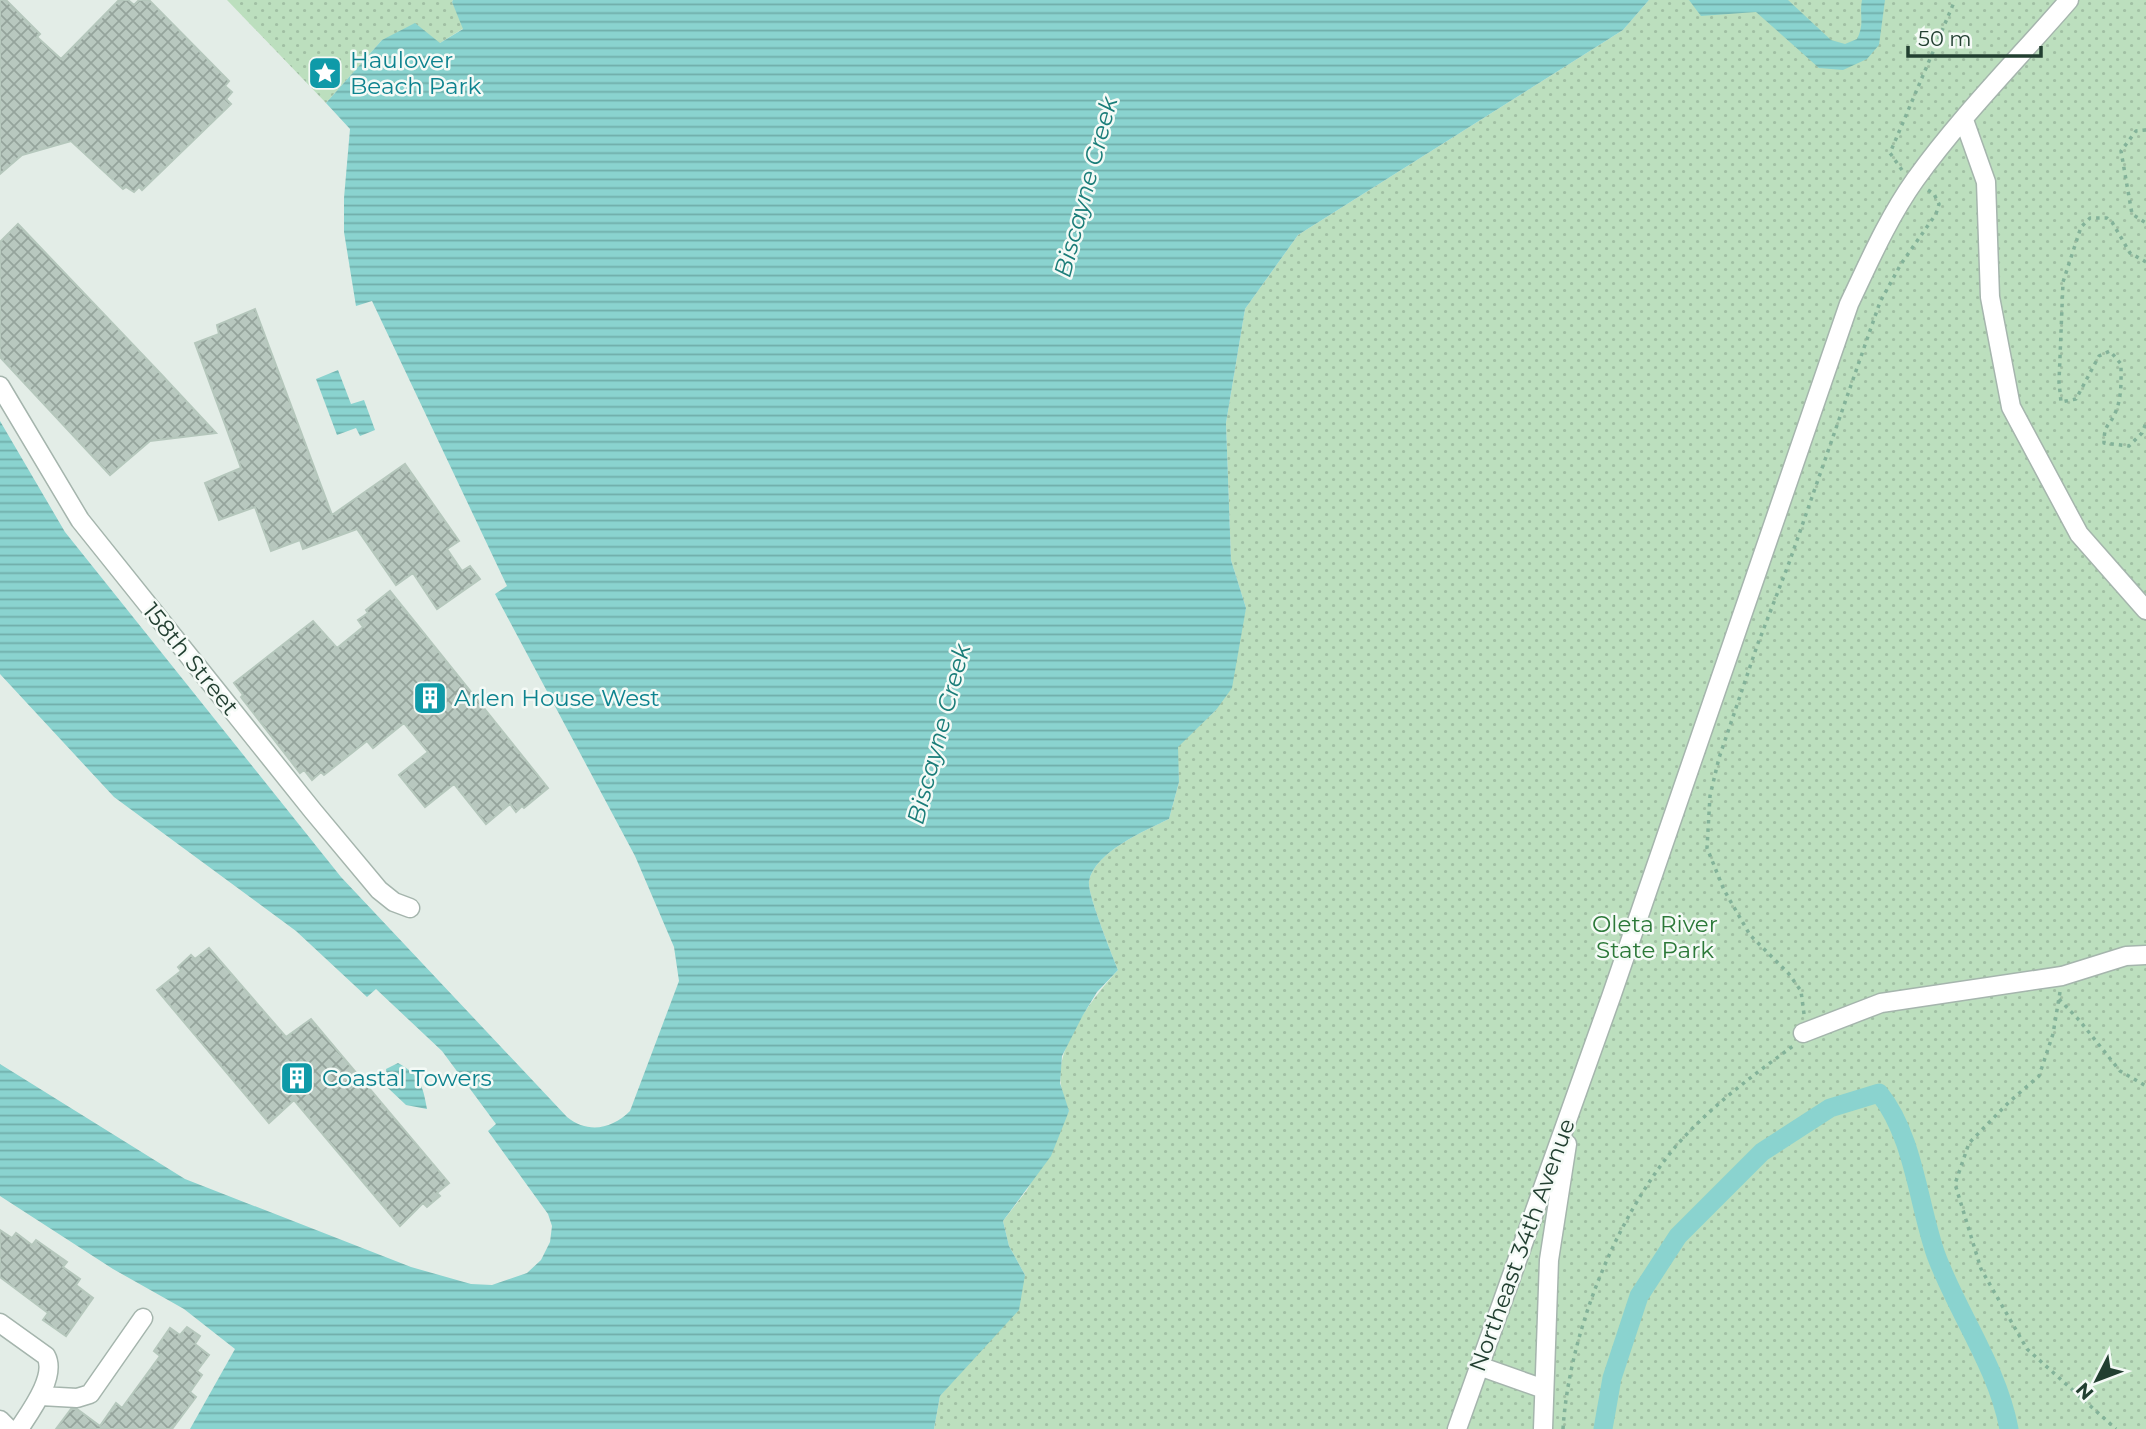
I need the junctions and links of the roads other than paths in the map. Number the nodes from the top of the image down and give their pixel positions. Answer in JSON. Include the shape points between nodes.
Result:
{"nodes":[{"id":1,"x":2069,"y":0,"type":"edge"},
{"id":2,"x":1964,"y":120,"type":"junction"},
{"id":3,"x":0,"y":386,"type":"edge"},
{"id":4,"x":2146,"y":610,"type":"edge"},
{"id":5,"x":410,"y":908,"type":"dead end"},
{"id":6,"x":2146,"y":955,"type":"edge"},
{"id":7,"x":1803,"y":1033,"type":"road end"},
{"id":8,"x":1575,"y":1098,"type":"junction"},
{"id":9,"x":143,"y":1318,"type":"dead end"},
{"id":10,"x":0,"y":1323,"type":"edge"},
{"id":11,"x":1479,"y":1366,"type":"junction"},
{"id":12,"x":1544,"y":1389,"type":"junction"},
{"id":13,"x":41,"y":1396,"type":"junction"},
{"id":14,"x":0,"y":1420,"type":"edge"},
{"id":15,"x":9,"y":1429,"type":"edge"},
{"id":16,"x":19,"y":1429,"type":"edge"},
{"id":17,"x":1457,"y":1429,"type":"edge"},
{"id":18,"x":1543,"y":1429,"type":"edge"}],
"edges":[{"from":1,"to":2,"type":"street"},
{"from":2,"to":4,"type":"street","via":[[1986,182],[1990,297],[2011,407],[2079,534]]},
{"from":2,"to":8,"type":"street","via":[[1915,181],[1849,304]]},
{"from":3,"to":5,"type":"street","name":"158th Street","via":[[80,520],[366,875],[385,897]]},
{"from":6,"to":7,"type":"street","via":[[2126,956],[2062,976],[1881,1003]]},
{"from":8,"to":11,"type":"street","name":"Northeast 34th Avenue"},
{"from":8,"to":12,"type":"street","name":"Northeast 34th Avenue","via":[[1549,1260]]},
{"from":9,"to":13,"type":"street","via":[[90,1394]]},
{"from":10,"to":13,"type":"street","via":[[50,1363]]},
{"from":11,"to":12,"type":"street"},
{"from":11,"to":17,"type":"street","name":"Northeast 34th Avenue"},
{"from":12,"to":18,"type":"street","name":"Northeast 34th Avenue"},
{"from":13,"to":16,"type":"street"},
{"from":14,"to":15,"type":"street"}]}
